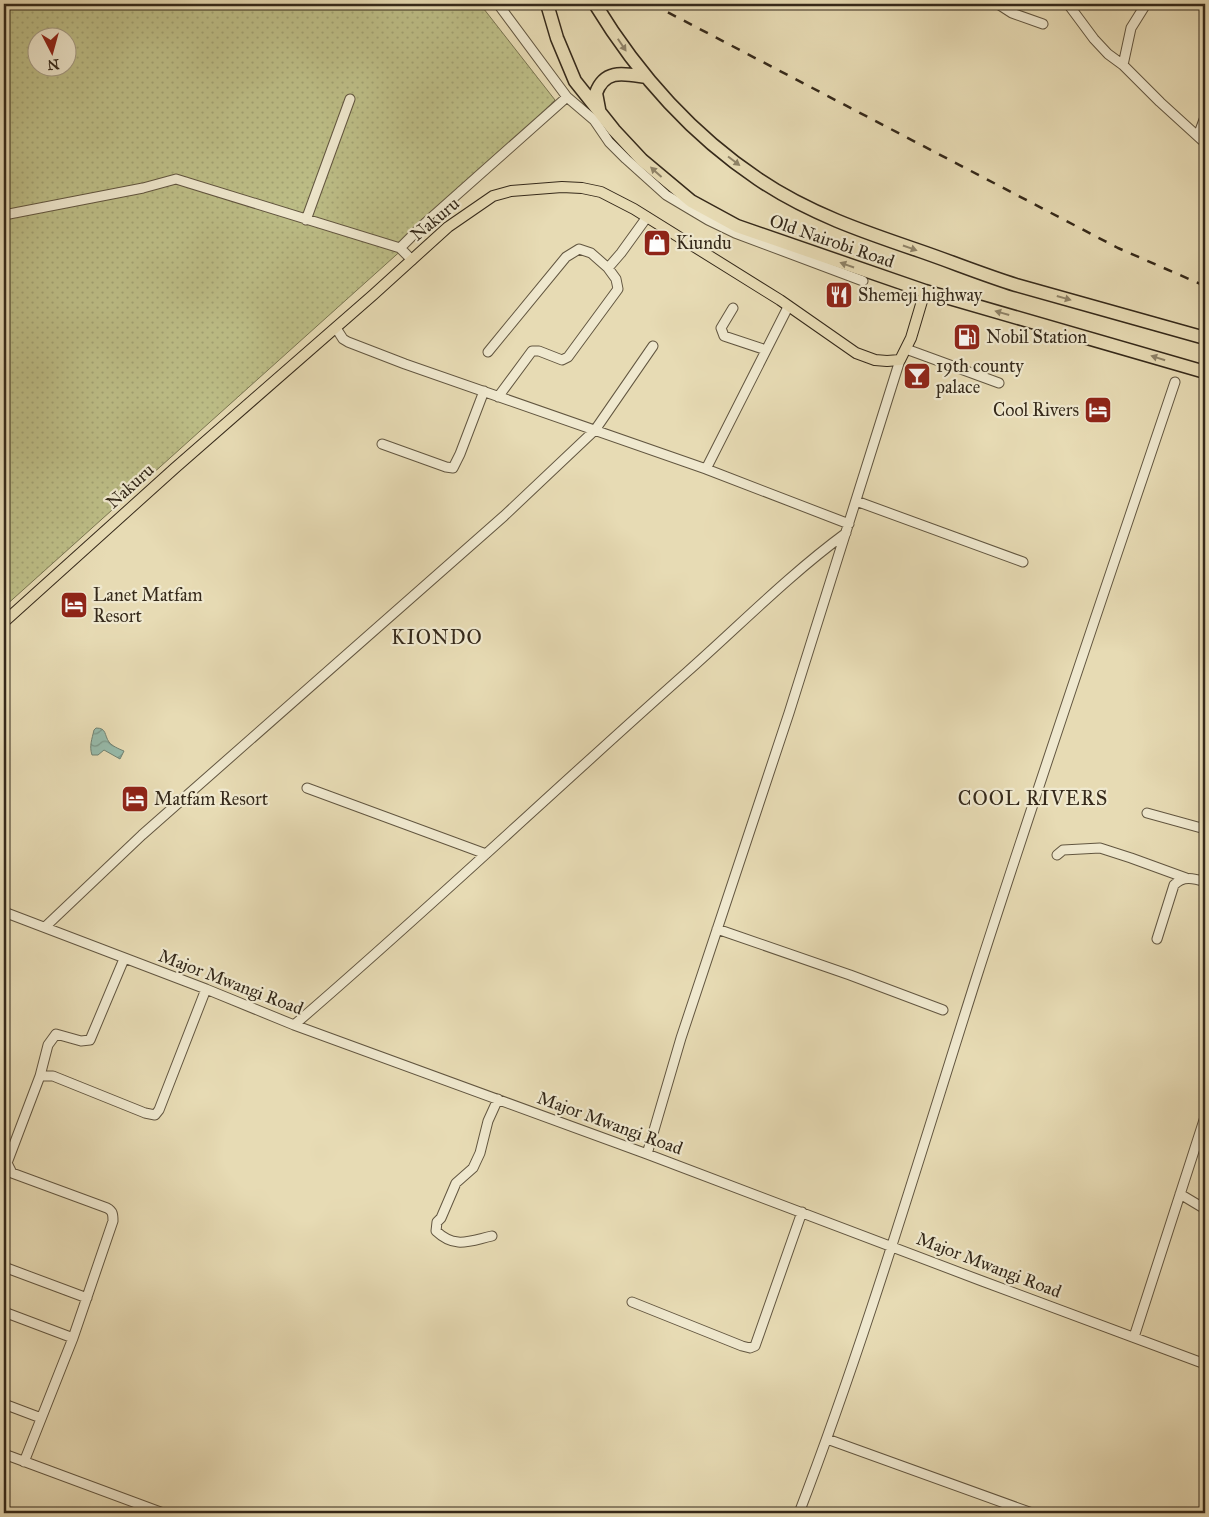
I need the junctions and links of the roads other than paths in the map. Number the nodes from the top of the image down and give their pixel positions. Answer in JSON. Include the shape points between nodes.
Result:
{"nodes":[{"id":1,"x":498,"y":4,"type":"edge"},
{"id":2,"x":546,"y":4,"type":"edge"},
{"id":3,"x":595,"y":4,"type":"edge"},
{"id":4,"x":998,"y":4,"type":"edge"},
{"id":5,"x":1068,"y":4,"type":"edge"},
{"id":6,"x":1146,"y":4,"type":"edge"},
{"id":7,"x":1043,"y":24,"type":"dead end"},
{"id":8,"x":1123,"y":65,"type":"junction"},
{"id":9,"x":646,"y":77,"type":"junction"},
{"id":10,"x":567,"y":97,"type":"junction"},
{"id":11,"x":350,"y":99,"type":"dead end"},
{"id":12,"x":598,"y":110,"type":"junction"},
{"id":13,"x":1205,"y":118,"type":"edge"},
{"id":14,"x":1198,"y":136,"type":"junction"},
{"id":15,"x":1205,"y":143,"type":"edge"},
{"id":16,"x":4,"y":215,"type":"edge"},
{"id":17,"x":647,"y":217,"type":"junction"},
{"id":18,"x":306,"y":220,"type":"junction"},
{"id":19,"x":400,"y":248,"type":"junction"},
{"id":20,"x":412,"y":260,"type":"junction"},
{"id":21,"x":608,"y":268,"type":"junction"},
{"id":22,"x":863,"y":281,"type":"dead end"},
{"id":23,"x":925,"y":291,"type":"junction"},
{"id":24,"x":788,"y":307,"type":"junction"},
{"id":25,"x":733,"y":308,"type":"dead end"},
{"id":26,"x":336,"y":328,"type":"junction"},
{"id":27,"x":1205,"y":338,"type":"edge"},
{"id":28,"x":653,"y":346,"type":"dead end"},
{"id":29,"x":906,"y":349,"type":"junction"},
{"id":30,"x":766,"y":350,"type":"junction"},
{"id":31,"x":488,"y":352,"type":"dead end"},
{"id":32,"x":900,"y":360,"type":"junction"},
{"id":33,"x":1205,"y":370,"type":"edge"},
{"id":34,"x":1175,"y":382,"type":"dead end"},
{"id":35,"x":999,"y":383,"type":"dead end"},
{"id":36,"x":484,"y":391,"type":"junction"},
{"id":37,"x":498,"y":397,"type":"junction"},
{"id":38,"x":595,"y":430,"type":"junction"},
{"id":39,"x":382,"y":444,"type":"dead end"},
{"id":40,"x":706,"y":469,"type":"junction"},
{"id":41,"x":856,"y":501,"type":"junction"},
{"id":42,"x":848,"y":528,"type":"junction"},
{"id":43,"x":1023,"y":562,"type":"dead end"},
{"id":44,"x":4,"y":622,"type":"edge"},
{"id":45,"x":307,"y":788,"type":"dead end"},
{"id":46,"x":1147,"y":813,"type":"dead end"},
{"id":47,"x":1205,"y":828,"type":"edge"},
{"id":48,"x":486,"y":854,"type":"junction"},
{"id":49,"x":1057,"y":855,"type":"dead end"},
{"id":50,"x":1186,"y":878,"type":"junction"},
{"id":51,"x":1205,"y":882,"type":"edge"},
{"id":52,"x":4,"y":912,"type":"edge"},
{"id":53,"x":45,"y":927,"type":"junction"},
{"id":54,"x":717,"y":929,"type":"junction"},
{"id":55,"x":1157,"y":939,"type":"dead end"},
{"id":56,"x":124,"y":959,"type":"junction"},
{"id":57,"x":206,"y":989,"type":"junction"},
{"id":58,"x":943,"y":1010,"type":"dead end"},
{"id":59,"x":294,"y":1025,"type":"junction"},
{"id":60,"x":40,"y":1076,"type":"junction"},
{"id":61,"x":498,"y":1099,"type":"junction"},
{"id":62,"x":1205,"y":1117,"type":"edge"},
{"id":63,"x":1202,"y":1138,"type":"edge"},
{"id":64,"x":647,"y":1154,"type":"junction"},
{"id":65,"x":1180,"y":1194,"type":"junction"},
{"id":66,"x":1205,"y":1209,"type":"edge"},
{"id":67,"x":802,"y":1212,"type":"junction"},
{"id":68,"x":492,"y":1236,"type":"dead end"},
{"id":69,"x":893,"y":1246,"type":"junction"},
{"id":70,"x":4,"y":1267,"type":"edge"},
{"id":71,"x":87,"y":1298,"type":"junction"},
{"id":72,"x":632,"y":1302,"type":"dead end"},
{"id":73,"x":4,"y":1312,"type":"edge"},
{"id":74,"x":1134,"y":1337,"type":"junction"},
{"id":75,"x":73,"y":1338,"type":"junction"},
{"id":76,"x":1205,"y":1364,"type":"edge"},
{"id":77,"x":4,"y":1404,"type":"edge"},
{"id":78,"x":42,"y":1418,"type":"junction"},
{"id":79,"x":828,"y":1439,"type":"junction"},
{"id":80,"x":4,"y":1454,"type":"edge"},
{"id":81,"x":24,"y":1462,"type":"junction"},
{"id":82,"x":162,"y":1513,"type":"edge"},
{"id":83,"x":799,"y":1513,"type":"edge"},
{"id":84,"x":1032,"y":1513,"type":"edge"}],
"edges":[{"from":1,"to":10,"type":"street"},
{"from":2,"to":12,"type":"highway","name":"Old Nairobi Road","via":[[575,81]]},
{"from":3,"to":9,"type":"highway","name":"Old Nairobi Road","one_way":true},
{"from":4,"to":7,"type":"street","via":[[1012,13]]},
{"from":5,"to":8,"type":"street","via":[[1094,39]]},
{"from":6,"to":8,"type":"street","via":[[1132,28]]},
{"from":8,"to":14,"type":"street"},
{"from":9,"to":12,"type":"highway","via":[[614,74],[604,80],[596,93]]},
{"from":9,"to":27,"type":"highway","name":"Old Nairobi Road","one_way":true,"via":[[687,123],[729,158],[778,192],[824,216],[1014,284]]},
{"from":10,"to":19,"type":"street"},
{"from":10,"to":22,"type":"street","via":[[594,120],[609,142],[666,195],[735,233]]},
{"from":11,"to":18,"type":"street"},
{"from":23,"to":12,"type":"highway","name":"Old Nairobi Road","one_way":true,"via":[[737,226],[710,213],[642,160]]},
{"from":13,"to":14,"type":"street"},
{"from":14,"to":15,"type":"street"},
{"from":16,"to":18,"type":"street","via":[[176,179]]},
{"from":17,"to":20,"type":"main road","name":"Nakuru","via":[[601,192],[582,188],[510,192],[493,196],[474,208]]},
{"from":17,"to":21,"type":"street"},
{"from":17,"to":24,"type":"main road","name":"Nakuru"},
{"from":18,"to":19,"type":"street"},
{"from":19,"to":20,"type":"street"},
{"from":20,"to":26,"type":"main road","name":"Nakuru"},
{"from":21,"to":31,"type":"street","via":[[591,253],[579,249],[566,257]]},
{"from":21,"to":37,"type":"street","via":[[618,289],[568,357],[562,360],[532,351]]},
{"from":23,"to":29,"type":"main road"},
{"from":33,"to":23,"type":"highway","name":"Old Nairobi Road","one_way":true},
{"from":24,"to":30,"type":"street"},
{"from":24,"to":32,"type":"main road","name":"Nakuru","via":[[856,353],[887,362]]},
{"from":25,"to":30,"type":"street","via":[[721,328],[724,336]]},
{"from":26,"to":36,"type":"street","via":[[348,342]]},
{"from":26,"to":44,"type":"main road","name":"Nakuru"},
{"from":28,"to":38,"type":"street"},
{"from":29,"to":32,"type":"main road"},
{"from":29,"to":35,"type":"street"},
{"from":30,"to":40,"type":"street"},
{"from":32,"to":41,"type":"street"},
{"from":34,"to":69,"type":"street","via":[[1015,859]]},
{"from":36,"to":37,"type":"street"},
{"from":36,"to":39,"type":"street","via":[[453,468]]},
{"from":37,"to":38,"type":"street"},
{"from":38,"to":40,"type":"street"},
{"from":38,"to":53,"type":"street","via":[[504,516],[142,835]]},
{"from":40,"to":42,"type":"street"},
{"from":41,"to":42,"type":"street"},
{"from":41,"to":43,"type":"street"},
{"from":42,"to":48,"type":"street"},
{"from":42,"to":54,"type":"street"},
{"from":45,"to":48,"type":"street"},
{"from":46,"to":47,"type":"street"},
{"from":48,"to":59,"type":"street"},
{"from":49,"to":50,"type":"street","via":[[1064,850],[1100,848]]},
{"from":50,"to":51,"type":"street"},
{"from":50,"to":55,"type":"street","via":[[1171,891]]},
{"from":52,"to":53,"type":"street","name":"Major Mwangi Road"},
{"from":53,"to":56,"type":"street","name":"Major Mwangi Road"},
{"from":54,"to":58,"type":"street"},
{"from":54,"to":64,"type":"street"},
{"from":56,"to":57,"type":"street","name":"Major Mwangi Road"},
{"from":56,"to":60,"type":"street","via":[[90,1040],[81,1041],[56,1034],[48,1044]]},
{"from":57,"to":59,"type":"street","name":"Major Mwangi Road"},
{"from":57,"to":60,"type":"street","via":[[155,1115],[145,1114],[53,1076]]},
{"from":59,"to":61,"type":"street","name":"Major Mwangi Road"},
{"from":60,"to":71,"type":"street","via":[[7,1163],[12,1172],[111,1210],[112,1221]]},
{"from":61,"to":64,"type":"street","name":"Major Mwangi Road"},
{"from":61,"to":68,"type":"street","via":[[473,1168],[456,1183],[437,1222],[436,1231],[457,1243]]},
{"from":62,"to":63,"type":"street"},
{"from":63,"to":65,"type":"street"},
{"from":64,"to":67,"type":"street","name":"Major Mwangi Road"},
{"from":65,"to":66,"type":"street"},
{"from":65,"to":74,"type":"street"},
{"from":67,"to":69,"type":"street","name":"Major Mwangi Road"},
{"from":67,"to":72,"type":"street","via":[[755,1346],[742,1346]]},
{"from":69,"to":74,"type":"street","name":"Major Mwangi Road"},
{"from":69,"to":79,"type":"street"},
{"from":70,"to":71,"type":"street"},
{"from":71,"to":75,"type":"street"},
{"from":73,"to":75,"type":"street"},
{"from":74,"to":76,"type":"street","name":"Major Mwangi Road"},
{"from":75,"to":78,"type":"street"},
{"from":77,"to":78,"type":"street"},
{"from":78,"to":81,"type":"street"},
{"from":79,"to":83,"type":"street"},
{"from":79,"to":84,"type":"street"},
{"from":80,"to":81,"type":"street"},
{"from":81,"to":82,"type":"street"}]}
